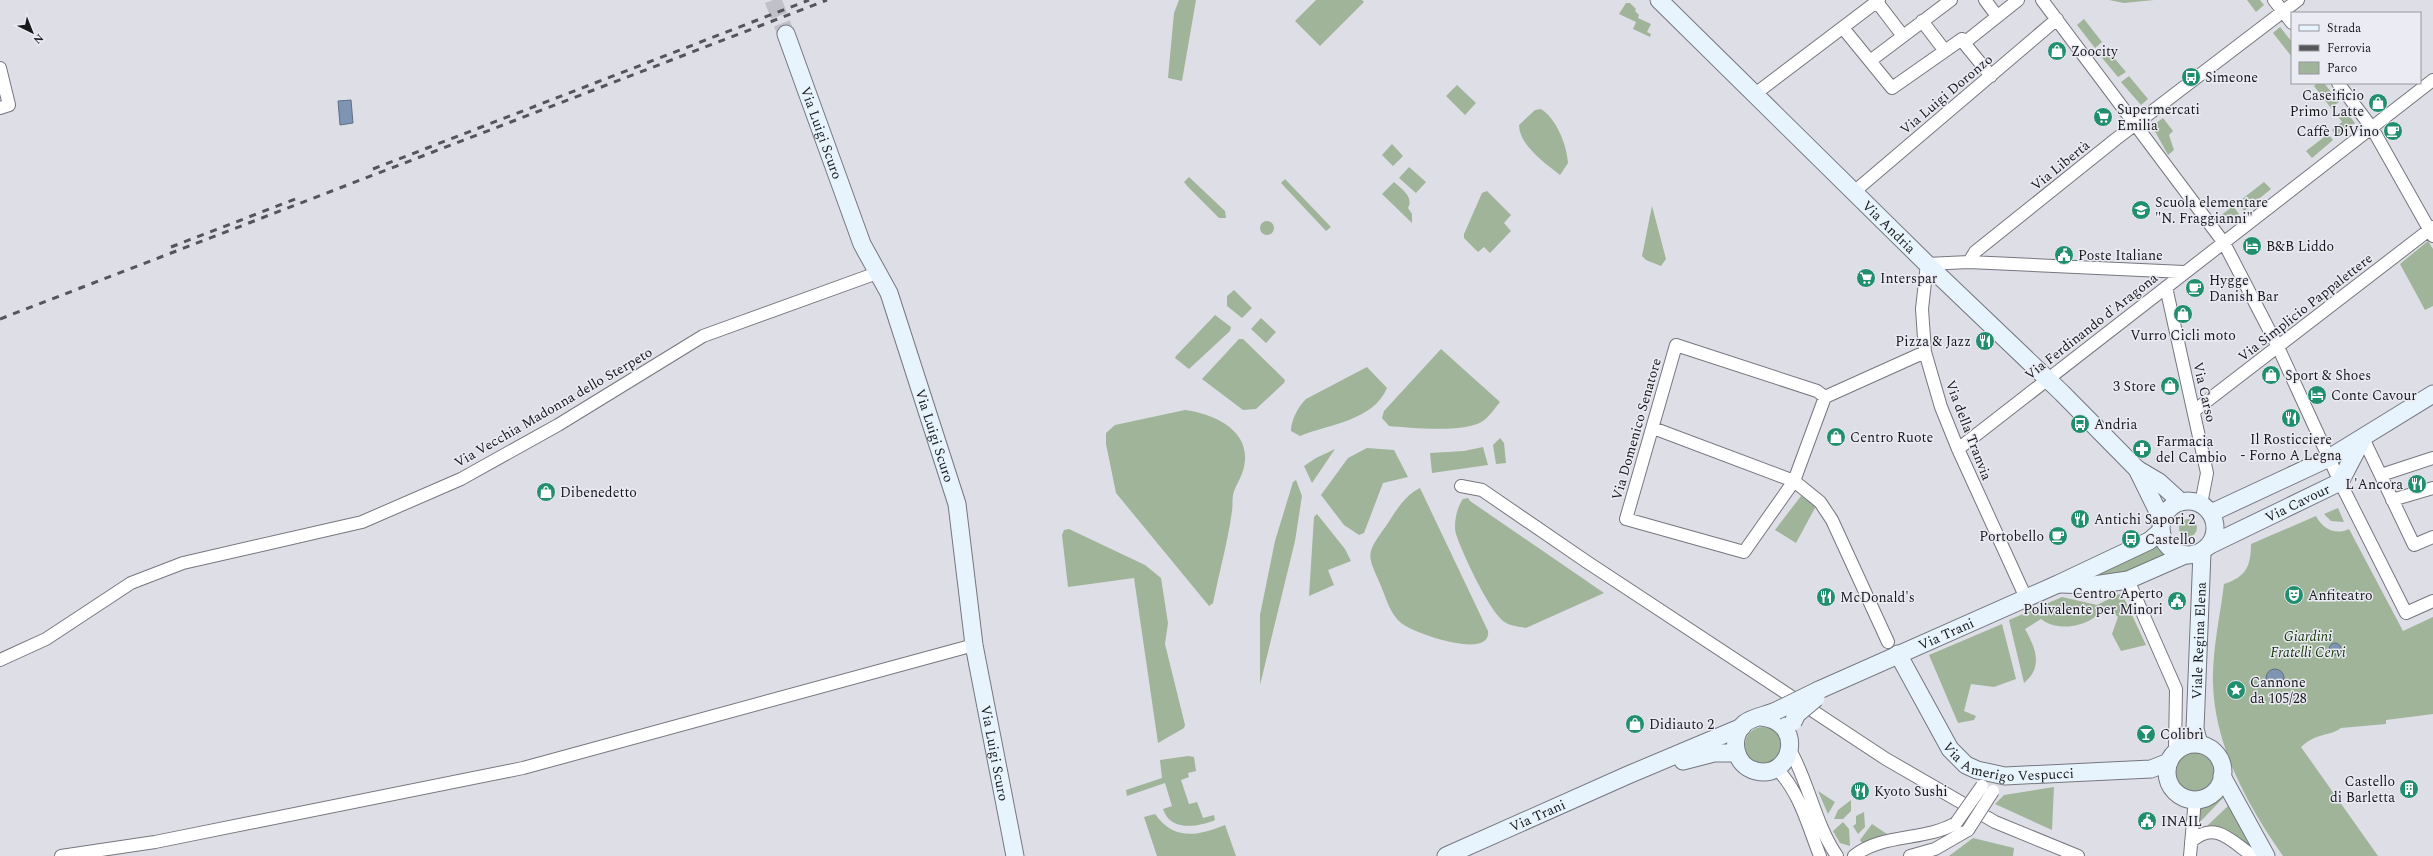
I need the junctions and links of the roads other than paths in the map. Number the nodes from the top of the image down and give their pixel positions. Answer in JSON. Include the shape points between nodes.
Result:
{"nodes":[{"id":1,"x":1659,"y":0,"type":"edge"},
{"id":2,"x":1985,"y":0,"type":"edge"},
{"id":3,"x":2018,"y":0,"type":"edge"},
{"id":4,"x":2042,"y":0,"type":"edge"},
{"id":5,"x":2274,"y":0,"type":"edge"},
{"id":6,"x":2298,"y":0,"type":"edge"},
{"id":7,"x":1878,"y":1,"type":"edge"},
{"id":8,"x":1943,"y":2,"type":"edge"},
{"id":9,"x":2283,"y":11,"type":"junction"},
{"id":10,"x":1997,"y":16,"type":"junction"},
{"id":11,"x":2057,"y":19,"type":"junction"},
{"id":12,"x":1922,"y":21,"type":"junction"},
{"id":13,"x":2291,"y":22,"type":"edge"},
{"id":14,"x":1843,"y":28,"type":"junction"},
{"id":15,"x":786,"y":34,"type":"tunnel mouth"},
{"id":16,"x":1903,"y":36,"type":"junction"},
{"id":17,"x":1964,"y":43,"type":"junction"},
{"id":18,"x":1946,"y":51,"type":"junction"},
{"id":19,"x":1870,"y":61,"type":"junction"},
{"id":20,"x":0,"y":68,"type":"edge"},
{"id":21,"x":1991,"y":76,"type":"junction"},
{"id":22,"x":2433,"y":80,"type":"edge"},
{"id":23,"x":2339,"y":84,"type":"edge"},
{"id":24,"x":1755,"y":94,"type":"junction"},
{"id":25,"x":0,"y":108,"type":"edge"},
{"id":26,"x":2136,"y":125,"type":"junction"},
{"id":27,"x":2372,"y":128,"type":"junction"},
{"id":28,"x":1855,"y":191,"type":"junction"},
{"id":29,"x":2432,"y":231,"type":"edge"},
{"id":30,"x":2224,"y":243,"type":"junction"},
{"id":31,"x":1969,"y":262,"type":"junction"},
{"id":32,"x":1927,"y":264,"type":"junction"},
{"id":33,"x":2184,"y":272,"type":"junction"},
{"id":34,"x":877,"y":273,"type":"junction"},
{"id":35,"x":2166,"y":287,"type":"junction"},
{"id":36,"x":2278,"y":347,"type":"junction"},
{"id":37,"x":1925,"y":352,"type":"junction"},
{"id":38,"x":2048,"y":380,"type":"junction"},
{"id":39,"x":2433,"y":394,"type":"edge"},
{"id":40,"x":1825,"y":397,"type":"junction"},
{"id":41,"x":2194,"y":410,"type":"junction"},
{"id":42,"x":1653,"y":428,"type":"junction"},
{"id":43,"x":2363,"y":438,"type":"junction"},
{"id":44,"x":1958,"y":449,"type":"junction"},
{"id":45,"x":2329,"y":458,"type":"junction"},
{"id":46,"x":2433,"y":458,"type":"edge"},
{"id":47,"x":2136,"y":469,"type":"junction"},
{"id":48,"x":2381,"y":475,"type":"junction"},
{"id":49,"x":1794,"y":481,"type":"junction"},
{"id":50,"x":2340,"y":482,"type":"junction"},
{"id":51,"x":1461,"y":486,"type":"dead end"},
{"id":52,"x":2433,"y":488,"type":"edge"},
{"id":53,"x":2392,"y":500,"type":"junction"},
{"id":54,"x":2181,"y":502,"type":"junction"},
{"id":55,"x":2206,"y":508,"type":"junction"},
{"id":56,"x":2162,"y":525,"type":"junction"},
{"id":57,"x":2433,"y":537,"type":"edge"},
{"id":58,"x":2206,"y":548,"type":"junction"},
{"id":59,"x":2185,"y":555,"type":"junction"},
{"id":60,"x":2128,"y":580,"type":"junction"},
{"id":61,"x":2058,"y":584,"type":"junction"},
{"id":62,"x":2026,"y":598,"type":"junction"},
{"id":63,"x":2433,"y":601,"type":"edge"},
{"id":64,"x":974,"y":645,"type":"junction"},
{"id":65,"x":1893,"y":648,"type":"junction"},
{"id":66,"x":0,"y":660,"type":"edge"},
{"id":67,"x":1825,"y":689,"type":"junction"},
{"id":68,"x":1768,"y":714,"type":"junction"},
{"id":69,"x":1742,"y":727,"type":"junction"},
{"id":70,"x":1790,"y":727,"type":"junction"},
{"id":71,"x":2185,"y":746,"type":"junction"},
{"id":72,"x":1790,"y":750,"type":"junction"},
{"id":73,"x":1736,"y":753,"type":"junction"},
{"id":74,"x":1776,"y":768,"type":"junction"},
{"id":75,"x":2151,"y":769,"type":"junction"},
{"id":76,"x":1628,"y":775,"type":"junction"},
{"id":77,"x":2168,"y":779,"type":"junction"},
{"id":78,"x":1989,"y":781,"type":"junction"},
{"id":79,"x":2224,"y":784,"type":"junction"},
{"id":80,"x":2195,"y":799,"type":"junction"},
{"id":81,"x":2191,"y":842,"type":"junction"},
{"id":82,"x":1936,"y":853,"type":"edge"},
{"id":83,"x":61,"y":856,"type":"edge"},
{"id":84,"x":1015,"y":856,"type":"edge"},
{"id":85,"x":1446,"y":856,"type":"edge"},
{"id":86,"x":1820,"y":856,"type":"edge"},
{"id":87,"x":1837,"y":856,"type":"edge"},
{"id":88,"x":1853,"y":856,"type":"edge"},
{"id":89,"x":1910,"y":856,"type":"edge"},
{"id":90,"x":2078,"y":856,"type":"edge"},
{"id":91,"x":2190,"y":856,"type":"edge"},
{"id":92,"x":2253,"y":856,"type":"edge"},
{"id":93,"x":2266,"y":856,"type":"edge"}],
"edges":[{"from":1,"to":24,"type":"main road","name":"Via Andria"},
{"from":2,"to":10,"type":"street"},
{"from":3,"to":10,"type":"street"},
{"from":4,"to":11,"type":"street"},
{"from":5,"to":9,"type":"street"},
{"from":6,"to":9,"type":"street","name":"Via Libertà"},
{"from":7,"to":14,"type":"street"},
{"from":7,"to":16,"type":"street"},
{"from":8,"to":12,"type":"street"},
{"from":9,"to":13,"type":"street"},
{"from":9,"to":26,"type":"street","name":"Via Libertà"},
{"from":10,"to":17,"type":"street"},
{"from":11,"to":21,"type":"street","name":"Via Luigi Doronzo"},
{"from":11,"to":26,"type":"street"},
{"from":12,"to":16,"type":"street"},
{"from":12,"to":18,"type":"street"},
{"from":14,"to":19,"type":"street"},
{"from":14,"to":24,"type":"street"},
{"from":15,"to":34,"type":"main road","name":"Via Luigi Scuro","via":[[862,244]]},
{"from":16,"to":19,"type":"street"},
{"from":17,"to":18,"type":"street","via":[[1962,39]]},
{"from":17,"to":21,"type":"street"},
{"from":18,"to":19,"type":"street","via":[[1892,88]]},
{"from":20,"to":25,"type":"street","via":[[9,105]]},
{"from":21,"to":28,"type":"street","name":"Via Luigi Doronzo"},
{"from":22,"to":27,"type":"street","name":"Via Ferdinando d'Aragona"},
{"from":23,"to":27,"type":"street"},
{"from":24,"to":28,"type":"main road","name":"Via Andria"},
{"from":26,"to":30,"type":"street"},
{"from":26,"to":31,"type":"street","name":"Via Libertà","via":[[1975,252]]},
{"from":27,"to":29,"type":"street"},
{"from":27,"to":30,"type":"street","name":"Via Ferdinando d'Aragona"},
{"from":28,"to":32,"type":"main road","name":"Via Andria"},
{"from":29,"to":36,"type":"street","name":"Via Simplicio Pappalettere"},
{"from":30,"to":33,"type":"street","name":"Via Ferdinando d'Aragona"},
{"from":30,"to":36,"type":"street"},
{"from":31,"to":32,"type":"street"},
{"from":31,"to":33,"type":"street"},
{"from":32,"to":37,"type":"street","name":"Via della Tranvia","via":[[1922,309]]},
{"from":32,"to":38,"type":"main road","name":"Via Andria"},
{"from":33,"to":35,"type":"street","name":"Via Ferdinando d'Aragona"},
{"from":34,"to":64,"type":"main road","name":"Via Luigi Scuro","via":[[889,293],[957,504]]},
{"from":34,"to":66,"type":"street","name":"Via Vecchia Madonna dello Sterpeto","via":[[703,336],[558,425],[461,479],[362,522],[184,563],[131,583],[46,639]]},
{"from":35,"to":38,"type":"street","name":"Via Ferdinando d'Aragona"},
{"from":35,"to":41,"type":"street","name":"Via Carso"},
{"from":36,"to":41,"type":"street","name":"Via Simplicio Pappalettere"},
{"from":36,"to":45,"type":"street"},
{"from":37,"to":40,"type":"street"},
{"from":37,"to":44,"type":"street","name":"Via della Tranvia","via":[[1941,407]]},
{"from":38,"to":44,"type":"street","name":"Via Ferdinando d'Aragona"},
{"from":38,"to":47,"type":"main road","name":"Via Andria"},
{"from":39,"to":43,"type":"main road","name":"Via Cavour"},
{"from":40,"to":42,"type":"street","name":"Via Domenico Senatore","via":[[1817,391],[1676,345]]},
{"from":40,"to":49,"type":"street"},
{"from":41,"to":55,"type":"street","name":"Via Carso","via":[[2207,473]]},
{"from":42,"to":49,"type":"street"},
{"from":42,"to":49,"type":"street","name":"Via Domenico Senatore","via":[[1626,519],[1744,552]]},
{"from":43,"to":45,"type":"main road","name":"Via Cavour"},
{"from":43,"to":48,"type":"street"},
{"from":43,"to":50,"type":"main road","name":"Via Cavour"},
{"from":44,"to":62,"type":"street","name":"Via della Tranvia"},
{"from":45,"to":50,"type":"street"},
{"from":45,"to":55,"type":"main road","name":"Via Cavour"},
{"from":46,"to":48,"type":"street"},
{"from":47,"to":54,"type":"main road","name":"Via Andria","via":[[2159,482]]},
{"from":47,"to":56,"type":"main road","name":"Via Andria"},
{"from":48,"to":53,"type":"street"},
{"from":49,"to":65,"type":"street","via":[[1820,502],[1832,520]]},
{"from":50,"to":58,"type":"main road","name":"Via Cavour"},
{"from":50,"to":63,"type":"street","via":[[2406,613]]},
{"from":51,"to":90,"type":"street","via":[[1482,490],[1886,759],[1995,822]]},
{"from":52,"to":53,"type":"street"},
{"from":53,"to":57,"type":"street","via":[[2414,545]]},
{"from":54,"to":55,"type":"main road","via":[[2195,501]]},
{"from":54,"to":56,"type":"main road","via":[[2170,508]]},
{"from":55,"to":58,"type":"main road","via":[[2216,526]]},
{"from":56,"to":59,"type":"main road","via":[[2168,547]]},
{"from":56,"to":61,"type":"main road","name":"Via Trani","via":[[2149,541]]},
{"from":58,"to":59,"type":"main road"},
{"from":58,"to":71,"type":"main road","name":"Viale Regina Elena"},
{"from":59,"to":60,"type":"main road","name":"Via Trani"},
{"from":60,"to":61,"type":"main road","name":"Via Trani","via":[[2094,585]]},
{"from":60,"to":71,"type":"street","via":[[2176,689]]},
{"from":61,"to":62,"type":"main road","name":"Via Trani"},
{"from":62,"to":65,"type":"main road","name":"Via Trani"},
{"from":64,"to":83,"type":"street","via":[[523,768],[156,842]]},
{"from":64,"to":84,"type":"main road","name":"Via Luigi Scuro"},
{"from":65,"to":67,"type":"main road","name":"Via Trani"},
{"from":65,"to":78,"type":"main road","name":"Via Amerigo Vespucci","via":[[1950,749],[1966,765]]},
{"from":67,"to":68,"type":"main road","name":"Via Trani","bridge":true},
{"from":67,"to":70,"type":"main road","name":"Via Trani","bridge":true,"via":[[1797,714]]},
{"from":68,"to":69,"type":"main road","name":"Via Trani","via":[[1747,722]]},
{"from":68,"to":70,"type":"main road"},
{"from":69,"to":73,"type":"main road","via":[[1736,739]]},
{"from":69,"to":76,"type":"main road","name":"Via Trani"},
{"from":70,"to":72,"type":"main road"},
{"from":71,"to":75,"type":"main road","name":"Via Amerigo Vespucci"},
{"from":71,"to":77,"type":"main road"},
{"from":71,"to":79,"type":"main road","via":[[2209,748],[2217,755],[2222,765]]},
{"from":72,"to":74,"type":"main road"},
{"from":72,"to":87,"type":"street","via":[[1828,842]]},
{"from":73,"to":74,"type":"main road","via":[[1750,769],[1763,772]]},
{"from":73,"to":76,"type":"main road","name":"Via Trani","via":[[1714,753]]},
{"from":74,"to":86,"type":"street","via":[[1795,792]]},
{"from":75,"to":77,"type":"main road"},
{"from":75,"to":78,"type":"main road","name":"Via Amerigo Vespucci"},
{"from":76,"to":85,"type":"main road","name":"Via Trani"},
{"from":77,"to":80,"type":"main road","via":[[2178,794]]},
{"from":78,"to":82,"type":"street","bridge":true,"via":[[1968,830]]},
{"from":78,"to":88,"type":"street","bridge":true,"via":[[1956,823],[1945,830],[1863,849]]},
{"from":79,"to":80,"type":"main road","via":[[2208,796]]},
{"from":79,"to":93,"type":"main road"},
{"from":80,"to":81,"type":"street"},
{"from":81,"to":91,"type":"street"},
{"from":81,"to":92,"type":"street","via":[[2202,833],[2216,832]]},
{"from":82,"to":89,"type":"street"},
{"from":87,"to":88,"type":"street"}]}
